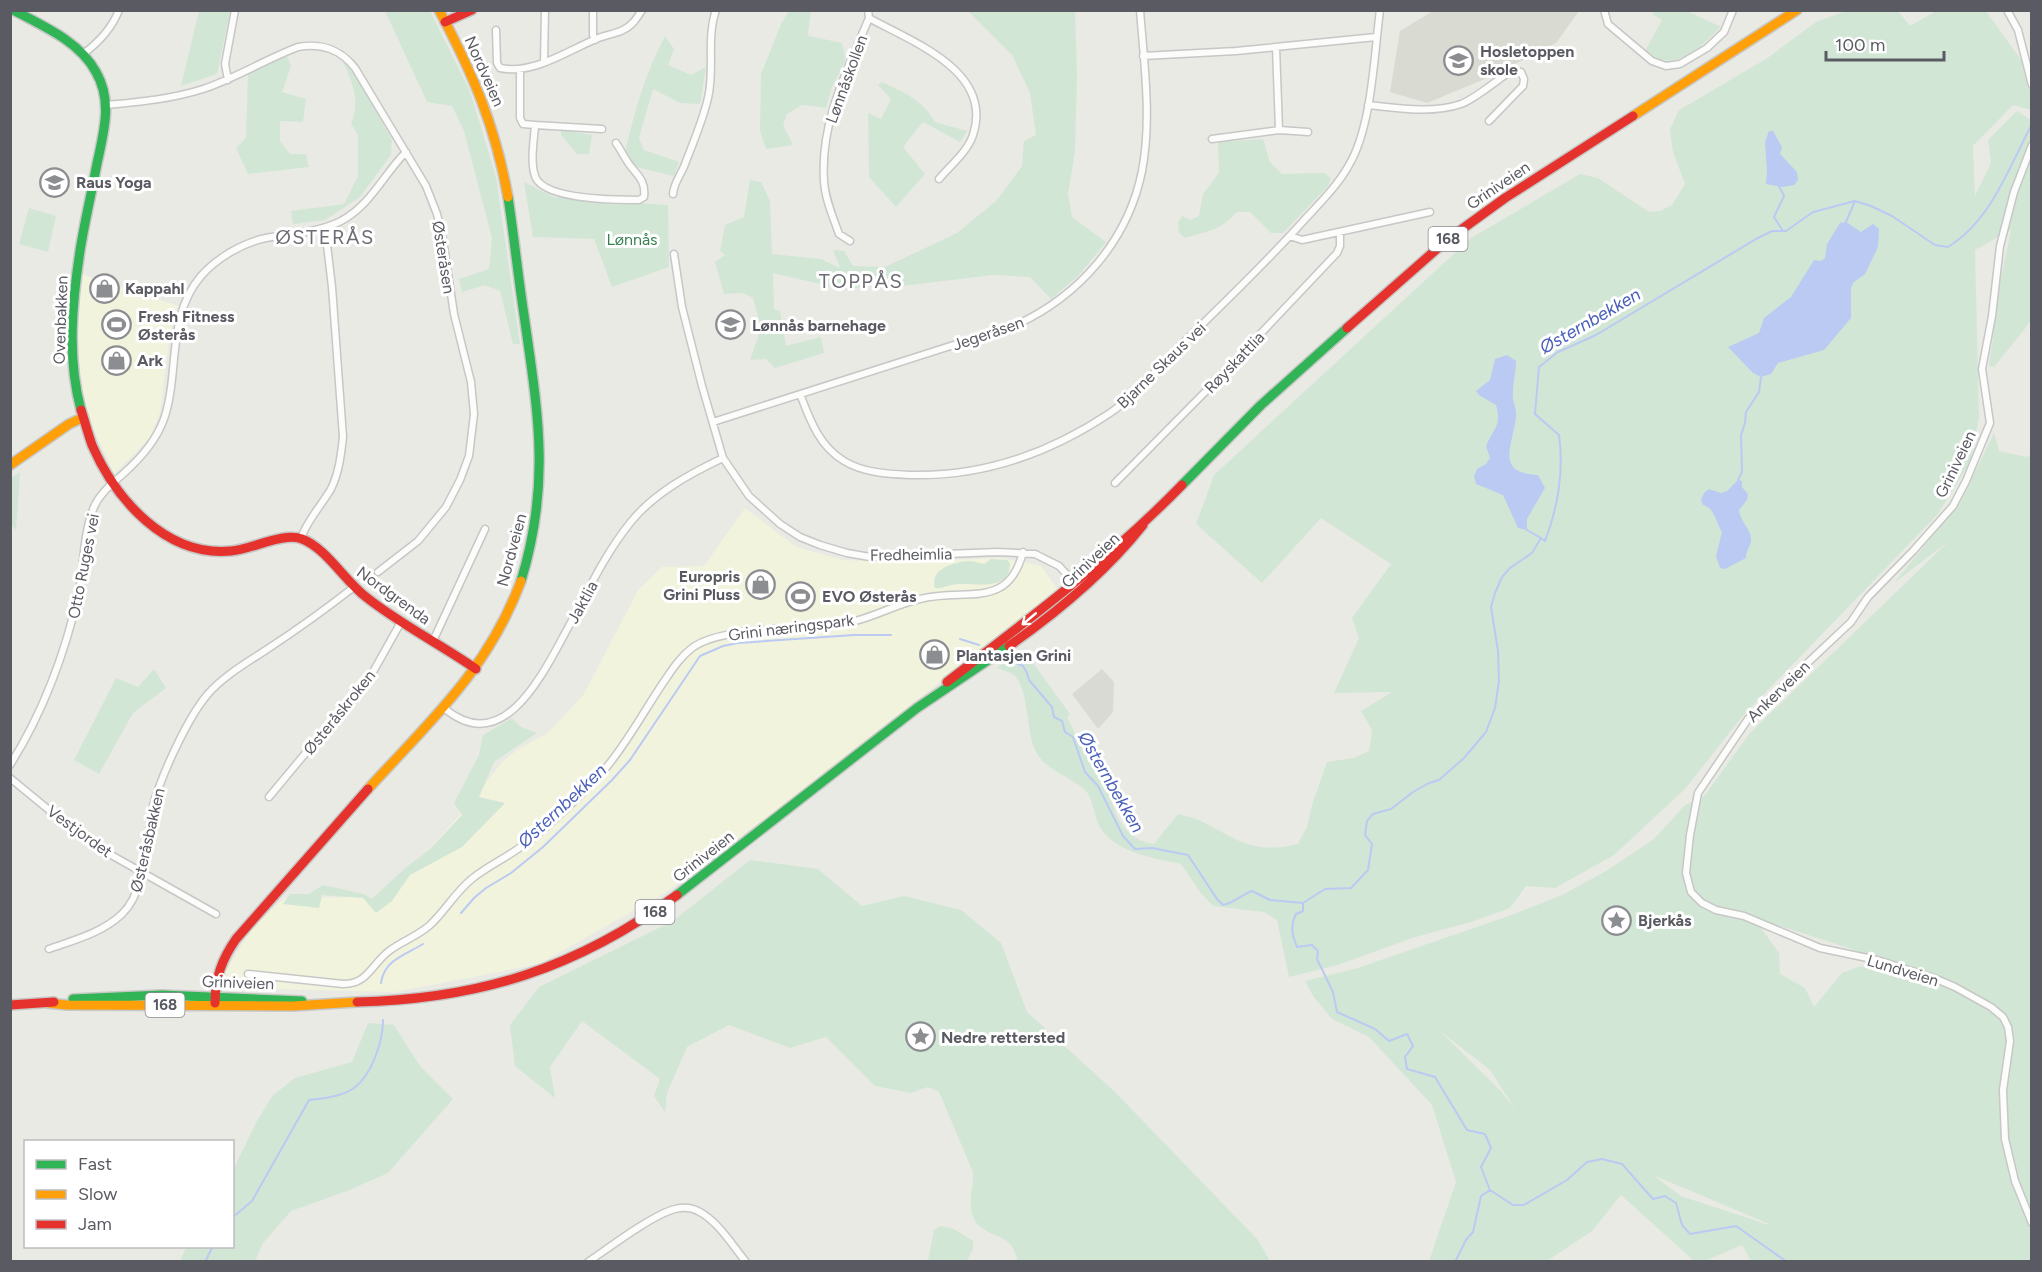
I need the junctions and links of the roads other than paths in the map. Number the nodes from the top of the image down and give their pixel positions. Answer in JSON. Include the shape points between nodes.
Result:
{"nodes":[{"id":1,"x":13,"y":10,"type":"edge"},
{"id":2,"x":119,"y":10,"type":"edge"},
{"id":3,"x":235,"y":10,"type":"edge"},
{"id":4,"x":439,"y":10,"type":"edge"},
{"id":5,"x":472,"y":10,"type":"edge"},
{"id":6,"x":545,"y":10,"type":"edge"},
{"id":7,"x":593,"y":10,"type":"edge"},
{"id":8,"x":642,"y":10,"type":"edge"},
{"id":9,"x":716,"y":10,"type":"edge"},
{"id":10,"x":1140,"y":10,"type":"edge"},
{"id":11,"x":1380,"y":10,"type":"edge"},
{"id":12,"x":1604,"y":10,"type":"edge"},
{"id":13,"x":1732,"y":10,"type":"edge"},
{"id":14,"x":1797,"y":10,"type":"edge"},
{"id":15,"x":2007,"y":10,"type":"edge"},
{"id":16,"x":869,"y":14,"type":"edge"},
{"id":17,"x":445,"y":22,"type":"junction"},
{"id":18,"x":496,"y":30,"type":"dead end"},
{"id":19,"x":1376,"y":37,"type":"junction"},
{"id":20,"x":595,"y":40,"type":"junction"},
{"id":21,"x":1276,"y":47,"type":"junction"},
{"id":22,"x":83,"y":54,"type":"junction"},
{"id":23,"x":1143,"y":57,"type":"junction"},
{"id":24,"x":544,"y":62,"type":"junction"},
{"id":25,"x":520,"y":69,"type":"junction"},
{"id":26,"x":228,"y":80,"type":"junction"},
{"id":27,"x":2031,"y":85,"type":"edge"},
{"id":28,"x":106,"y":105,"type":"junction"},
{"id":29,"x":1368,"y":105,"type":"junction"},
{"id":30,"x":1489,"y":121,"type":"dead end"},
{"id":31,"x":535,"y":125,"type":"junction"},
{"id":32,"x":602,"y":129,"type":"dead end"},
{"id":33,"x":1279,"y":130,"type":"junction"},
{"id":34,"x":1308,"y":132,"type":"dead end"},
{"id":35,"x":1212,"y":139,"type":"dead end"},
{"id":36,"x":616,"y":143,"type":"dead end"},
{"id":37,"x":2031,"y":145,"type":"edge"},
{"id":38,"x":406,"y":152,"type":"junction"},
{"id":39,"x":939,"y":179,"type":"dead end"},
{"id":40,"x":673,"y":194,"type":"dead end"},
{"id":41,"x":1430,"y":212,"type":"dead end"},
{"id":42,"x":325,"y":228,"type":"junction"},
{"id":43,"x":1340,"y":232,"type":"junction"},
{"id":44,"x":1290,"y":236,"type":"junction"},
{"id":45,"x":850,"y":240,"type":"dead end"},
{"id":46,"x":674,"y":254,"type":"dead end"},
{"id":47,"x":800,"y":394,"type":"junction"},
{"id":48,"x":81,"y":418,"type":"junction"},
{"id":49,"x":713,"y":422,"type":"junction"},
{"id":50,"x":723,"y":458,"type":"junction"},
{"id":51,"x":10,"y":465,"type":"edge"},
{"id":52,"x":112,"y":483,"type":"junction"},
{"id":53,"x":1115,"y":483,"type":"dead end"},
{"id":54,"x":485,"y":530,"type":"dead end"},
{"id":55,"x":302,"y":538,"type":"junction"},
{"id":56,"x":1023,"y":552,"type":"junction"},
{"id":57,"x":378,"y":572,"type":"dead end"},
{"id":58,"x":1078,"y":586,"type":"junction"},
{"id":59,"x":354,"y":587,"type":"junction"},
{"id":60,"x":401,"y":622,"type":"junction"},
{"id":61,"x":1851,"y":622,"type":"joint"},
{"id":62,"x":433,"y":641,"type":"junction"},
{"id":63,"x":476,"y":669,"type":"junction"},
{"id":64,"x":444,"y":708,"type":"junction"},
{"id":65,"x":10,"y":765,"type":"edge"},
{"id":66,"x":10,"y":778,"type":"edge"},
{"id":67,"x":269,"y":797,"type":"dead end"},
{"id":68,"x":1696,"y":798,"type":"joint"},
{"id":69,"x":142,"y":873,"type":"junction"},
{"id":70,"x":216,"y":914,"type":"dead end"},
{"id":71,"x":49,"y":949,"type":"dead end"},
{"id":72,"x":249,"y":974,"type":"dead end"},
{"id":73,"x":215,"y":1001,"type":"junction"},
{"id":74,"x":10,"y":1005,"type":"edge"},
{"id":75,"x":2031,"y":1223,"type":"edge"},
{"id":76,"x":588,"y":1262,"type":"edge"},
{"id":77,"x":746,"y":1262,"type":"edge"}],
"edges":[{"from":1,"to":22,"type":"main road","name":"Ovenbakken","via":[[58,34]]},
{"from":2,"to":22,"type":"street","via":[[107,31]]},
{"from":3,"to":26,"type":"street","via":[[225,64]]},
{"from":4,"to":17,"type":"main road","name":"Nordveien"},
{"from":5,"to":17,"type":"main road"},
{"from":6,"to":24,"type":"street"},
{"from":7,"to":20,"type":"street"},
{"from":8,"to":20,"type":"street","via":[[624,30]]},
{"from":9,"to":40,"type":"street","via":[[708,99]]},
{"from":10,"to":23,"type":"street","name":"Jegeråsen"},
{"from":11,"to":19,"type":"street","name":"Bjarne Skaus vei"},
{"from":12,"to":13,"type":"street","via":[[1608,24],[1652,61],[1666,66],[1680,64],[1707,48],[1724,32]]},
{"from":14,"to":58,"type":"main road","name":"Griniveien","number":"168","via":[[1505,198],[1447,240],[1261,405],[1143,525],[1130,544]]},
{"from":15,"to":27,"type":"street","via":[[2018,30]]},
{"from":16,"to":39,"type":"street","name":"Lønnåskollen","via":[[952,66],[972,93],[976,110],[972,137]]},
{"from":16,"to":45,"type":"street","name":"Lønnåskollen","via":[[830,115],[826,140],[826,192],[839,234]]},
{"from":17,"to":63,"type":"main road","name":"Nordveien","via":[[485,106],[501,165],[540,441],[540,484],[527,561],[506,617]]},
{"from":18,"to":25,"type":"street","via":[[500,68]]},
{"from":19,"to":21,"type":"street"},
{"from":19,"to":29,"type":"street","name":"Bjarne Skaus vei"},
{"from":20,"to":24,"type":"street"},
{"from":21,"to":23,"type":"street"},
{"from":21,"to":33,"type":"street"},
{"from":22,"to":28,"type":"main road","name":"Ovenbakken","via":[[104,88]]},
{"from":23,"to":47,"type":"street","name":"Jegeråsen","via":[[1145,145],[1138,187],[1113,242],[1084,279],[1054,304],[1016,325]]},
{"from":24,"to":25,"type":"street"},
{"from":25,"to":31,"type":"street","via":[[520,118],[522,124]]},
{"from":26,"to":28,"type":"street","name":"Østeråsen","via":[[182,94]]},
{"from":26,"to":38,"type":"street","name":"Østeråsen","via":[[298,47],[328,47],[356,68]]},
{"from":28,"to":48,"type":"main road","name":"Ovenbakken","via":[[73,310],[73,370]]},
{"from":29,"to":30,"type":"street","via":[[1415,110],[1450,106],[1469,100],[1511,71],[1521,72],[1523,86]]},
{"from":29,"to":44,"type":"street","name":"Bjarne Skaus vei","via":[[1364,128],[1349,166]]},
{"from":31,"to":32,"type":"street"},
{"from":31,"to":36,"type":"street","via":[[535,178],[558,194],[601,200],[644,197],[642,179]]},
{"from":33,"to":34,"type":"street"},
{"from":33,"to":35,"type":"street"},
{"from":37,"to":61,"type":"street","name":"Griniveien","via":[[2000,246],[1982,369],[1990,423],[1986,436],[1953,506],[1868,597]]},
{"from":38,"to":42,"type":"street","name":"Otto Ruges vei","via":[[368,200],[343,220]]},
{"from":38,"to":57,"type":"street","name":"Østeråsen","via":[[426,186],[440,224],[451,297],[474,399],[474,430],[465,468],[438,517],[418,541]]},
{"from":41,"to":43,"type":"street"},
{"from":42,"to":52,"type":"street","name":"Otto Ruges vei","via":[[245,245],[201,276],[179,321],[171,391],[159,430],[141,456]]},
{"from":42,"to":55,"type":"street","via":[[343,437],[332,487],[309,519]]},
{"from":43,"to":44,"type":"street","via":[[1302,240]]},
{"from":43,"to":53,"type":"street","name":"Røyskattlia","via":[[1337,253]]},
{"from":44,"to":47,"type":"street","name":"Bjarne Skaus vei","via":[[1139,390],[1077,434],[1031,455],[951,475],[863,470],[844,461],[821,440]]},
{"from":46,"to":49,"type":"street","name":"Fredheimlia","via":[[682,307]]},
{"from":47,"to":49,"type":"street","name":"Jegeråsen"},
{"from":48,"to":51,"type":"main road"},
{"from":48,"to":52,"type":"main road","name":"Ovenbakken"},
{"from":49,"to":50,"type":"street","name":"Fredheimlia"},
{"from":50,"to":56,"type":"street","name":"Fredheimlia","via":[[765,511],[800,537],[820,545],[870,556]]},
{"from":50,"to":64,"type":"street","name":"Jaktlia","via":[[671,486],[643,507],[628,525],[524,701],[487,723],[467,723]]},
{"from":52,"to":55,"type":"main road","name":"Ovenbakken","via":[[155,529],[171,540],[195,548],[234,551],[279,538]]},
{"from":52,"to":65,"type":"street","name":"Otto Ruges vei","via":[[93,508],[79,591],[57,673]]},
{"from":54,"to":62,"type":"street"},
{"from":55,"to":59,"type":"main road","name":"Nordgrenda"},
{"from":56,"to":58,"type":"street","name":"Fredheimlia","via":[[1051,560]]},
{"from":56,"to":72,"type":"street","name":"Grini næringspark","via":[[1013,577],[999,590],[919,598],[851,622],[738,633],[701,643],[675,665],[624,743],[588,787],[525,844],[474,876],[431,924],[389,951],[361,981],[343,984]]},
{"from":58,"to":73,"type":"main road","name":"Griniveien","number":"168","via":[[944,684],[935,695],[670,902],[592,949],[538,972],[466,992],[395,1001],[294,1006]]},
{"from":59,"to":60,"type":"main road","name":"Nordgrenda"},
{"from":59,"to":69,"type":"street","name":"Østeråsbakken","via":[[207,695],[160,783]]},
{"from":60,"to":62,"type":"main road","name":"Nordgrenda"},
{"from":60,"to":67,"type":"street","name":"Østeråskroken","via":[[373,672]]},
{"from":61,"to":68,"type":"street","name":"Ankerveien","via":[[1748,719]]},
{"from":62,"to":63,"type":"main road","name":"Nordgrenda"},
{"from":63,"to":64,"type":"main road","name":"Nordveien"},
{"from":64,"to":73,"type":"main road","name":"Nordveien","via":[[243,930],[218,971]]},
{"from":66,"to":69,"type":"street","name":"Vestjordet","via":[[84,835]]},
{"from":68,"to":75,"type":"street","name":"Lundveien","via":[[1686,873],[1691,892],[1702,903],[1820,948],[1934,978],[1991,1006],[2003,1017],[2010,1041],[2003,1090],[2005,1139]]},
{"from":69,"to":70,"type":"street","name":"Vestjordet"},
{"from":69,"to":71,"type":"street","name":"Østeråsbakken","via":[[133,901],[111,924]]},
{"from":73,"to":74,"type":"main road","name":"Griniveien","number":"168","via":[[121,997]]},
{"from":76,"to":77,"type":"street","via":[[659,1216],[685,1208],[708,1218]]}]}
